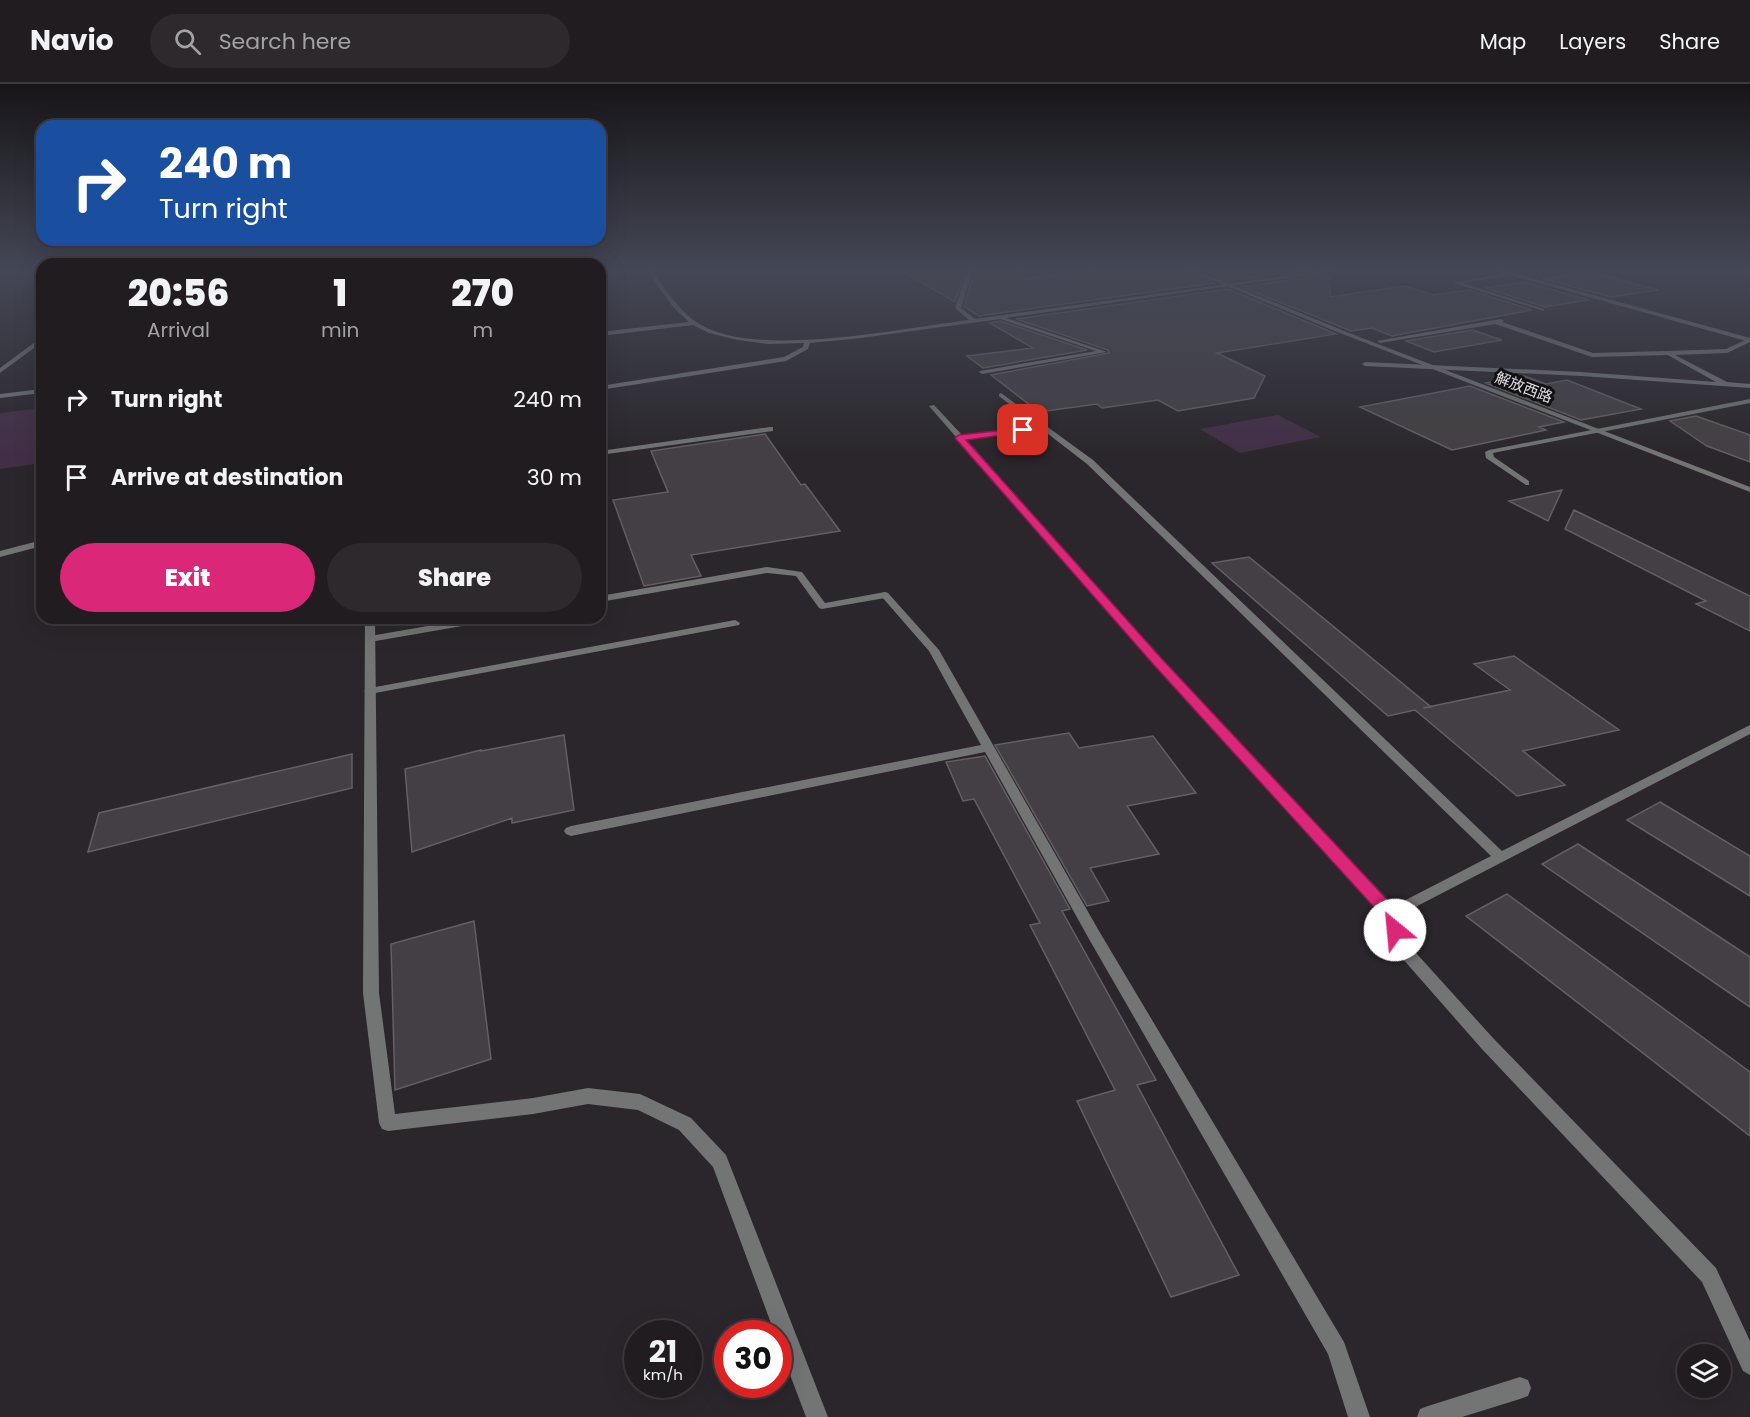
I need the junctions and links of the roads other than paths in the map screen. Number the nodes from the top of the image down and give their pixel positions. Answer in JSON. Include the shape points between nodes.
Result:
{"nodes":[{"id":1,"x":623,"y":331,"type":"edge"},
{"id":2,"x":709,"y":331,"type":"edge"},
{"id":3,"x":893,"y":331,"type":"edge"},
{"id":4,"x":1040,"y":331,"type":"edge"},
{"id":5,"x":1345,"y":331,"type":"edge"},
{"id":6,"x":1355,"y":331,"type":"edge"},
{"id":7,"x":1439,"y":331,"type":"edge"},
{"id":8,"x":1522,"y":331,"type":"edge"},
{"id":9,"x":1718,"y":331,"type":"edge"},
{"id":10,"x":606,"y":333,"type":"edge"},
{"id":11,"x":1750,"y":340,"type":"edge"},
{"id":12,"x":1380,"y":341,"type":"junction"},
{"id":13,"x":807,"y":342,"type":"junction"},
{"id":14,"x":36,"y":344,"type":"edge"},
{"id":15,"x":1667,"y":353,"type":"junction"},
{"id":16,"x":1365,"y":364,"type":"dead end"},
{"id":17,"x":1438,"y":368,"type":"junction"},
{"id":18,"x":1455,"y":368,"type":"junction"},
{"id":19,"x":0,"y":371,"type":"edge"},
{"id":20,"x":982,"y":372,"type":"dead end"},
{"id":21,"x":1731,"y":386,"type":"junction"},
{"id":22,"x":1750,"y":386,"type":"edge"},
{"id":23,"x":606,"y":387,"type":"edge"},
{"id":24,"x":36,"y":392,"type":"edge"},
{"id":25,"x":1001,"y":395,"type":"dead end"},
{"id":26,"x":0,"y":396,"type":"edge"},
{"id":27,"x":1750,"y":401,"type":"edge"},
{"id":28,"x":932,"y":406,"type":"dead end"},
{"id":29,"x":1045,"y":428,"type":"junction"},
{"id":30,"x":1610,"y":428,"type":"junction"},
{"id":31,"x":770,"y":429,"type":"dead end"},
{"id":32,"x":1598,"y":430,"type":"junction"},
{"id":33,"x":959,"y":438,"type":"junction"},
{"id":34,"x":606,"y":452,"type":"edge"},
{"id":35,"x":1750,"y":482,"type":"edge"},
{"id":36,"x":1526,"y":483,"type":"dead end"},
{"id":37,"x":1750,"y":489,"type":"edge"},
{"id":38,"x":36,"y":545,"type":"edge"},
{"id":39,"x":0,"y":554,"type":"edge"},
{"id":40,"x":606,"y":598,"type":"edge"},
{"id":41,"x":735,"y":623,"type":"dead end"},
{"id":42,"x":370,"y":624,"type":"edge"},
{"id":43,"x":456,"y":624,"type":"edge"},
{"id":44,"x":370,"y":639,"type":"junction"},
{"id":45,"x":370,"y":691,"type":"junction"},
{"id":46,"x":1750,"y":729,"type":"edge"},
{"id":47,"x":990,"y":747,"type":"junction"},
{"id":48,"x":572,"y":831,"type":"dead end"},
{"id":49,"x":1500,"y":857,"type":"junction"},
{"id":50,"x":1390,"y":914,"type":"junction"},
{"id":51,"x":1750,"y":1364,"type":"edge"},
{"id":52,"x":1520,"y":1388,"type":"dead end"},
{"id":53,"x":817,"y":1417,"type":"edge"},
{"id":54,"x":1359,"y":1417,"type":"edge"},
{"id":55,"x":1428,"y":1417,"type":"edge"}],
"edges":[{"from":1,"to":10,"type":"street"},
{"from":2,"to":13,"type":"street","via":[[738,338]]},
{"from":3,"to":13,"type":"street"},
{"from":4,"to":20,"type":"street","via":[[1104,352]]},
{"from":5,"to":17,"type":"street","name":"解放西路"},
{"from":6,"to":12,"type":"street","name":"解放西路"},
{"from":7,"to":12,"type":"street"},
{"from":8,"to":15,"type":"street","via":[[1592,355]]},
{"from":9,"to":11,"type":"street"},
{"from":11,"to":15,"type":"street","via":[[1727,351]]},
{"from":12,"to":18,"type":"street","name":"解放西路"},
{"from":13,"to":23,"type":"street","via":[[806,348],[786,359]]},
{"from":14,"to":19,"type":"street"},
{"from":15,"to":21,"type":"street"},
{"from":16,"to":17,"type":"street"},
{"from":17,"to":18,"type":"street"},
{"from":17,"to":32,"type":"street","name":"解放西路"},
{"from":18,"to":21,"type":"street"},
{"from":18,"to":30,"type":"street","name":"解放西路"},
{"from":21,"to":22,"type":"street"},
{"from":24,"to":26,"type":"street"},
{"from":25,"to":29,"type":"street"},
{"from":27,"to":30,"type":"street"},
{"from":28,"to":33,"type":"street"},
{"from":29,"to":33,"type":"street"},
{"from":29,"to":49,"type":"street","via":[[1090,462]]},
{"from":30,"to":32,"type":"street"},
{"from":30,"to":35,"type":"street","name":"解放西路"},
{"from":31,"to":34,"type":"street"},
{"from":32,"to":36,"type":"street","via":[[1489,452],[1490,458]]},
{"from":32,"to":37,"type":"street","name":"解放西路"},
{"from":33,"to":50,"type":"street","via":[[1157,662]]},
{"from":38,"to":39,"type":"street"},
{"from":40,"to":47,"type":"street","via":[[767,570],[799,574],[822,606],[885,595],[934,650]]},
{"from":41,"to":45,"type":"street"},
{"from":42,"to":44,"type":"street"},
{"from":43,"to":44,"type":"street"},
{"from":44,"to":45,"type":"street"},
{"from":45,"to":53,"type":"street","via":[[371,993],[388,1123],[588,1096],[640,1102],[685,1124],[720,1161]]},
{"from":46,"to":49,"type":"street"},
{"from":47,"to":48,"type":"street"},
{"from":47,"to":54,"type":"street","via":[[1094,935],[1337,1349]]},
{"from":49,"to":50,"type":"street"},
{"from":50,"to":51,"type":"street","via":[[1400,946],[1709,1275]]},
{"from":52,"to":55,"type":"street"}]}
